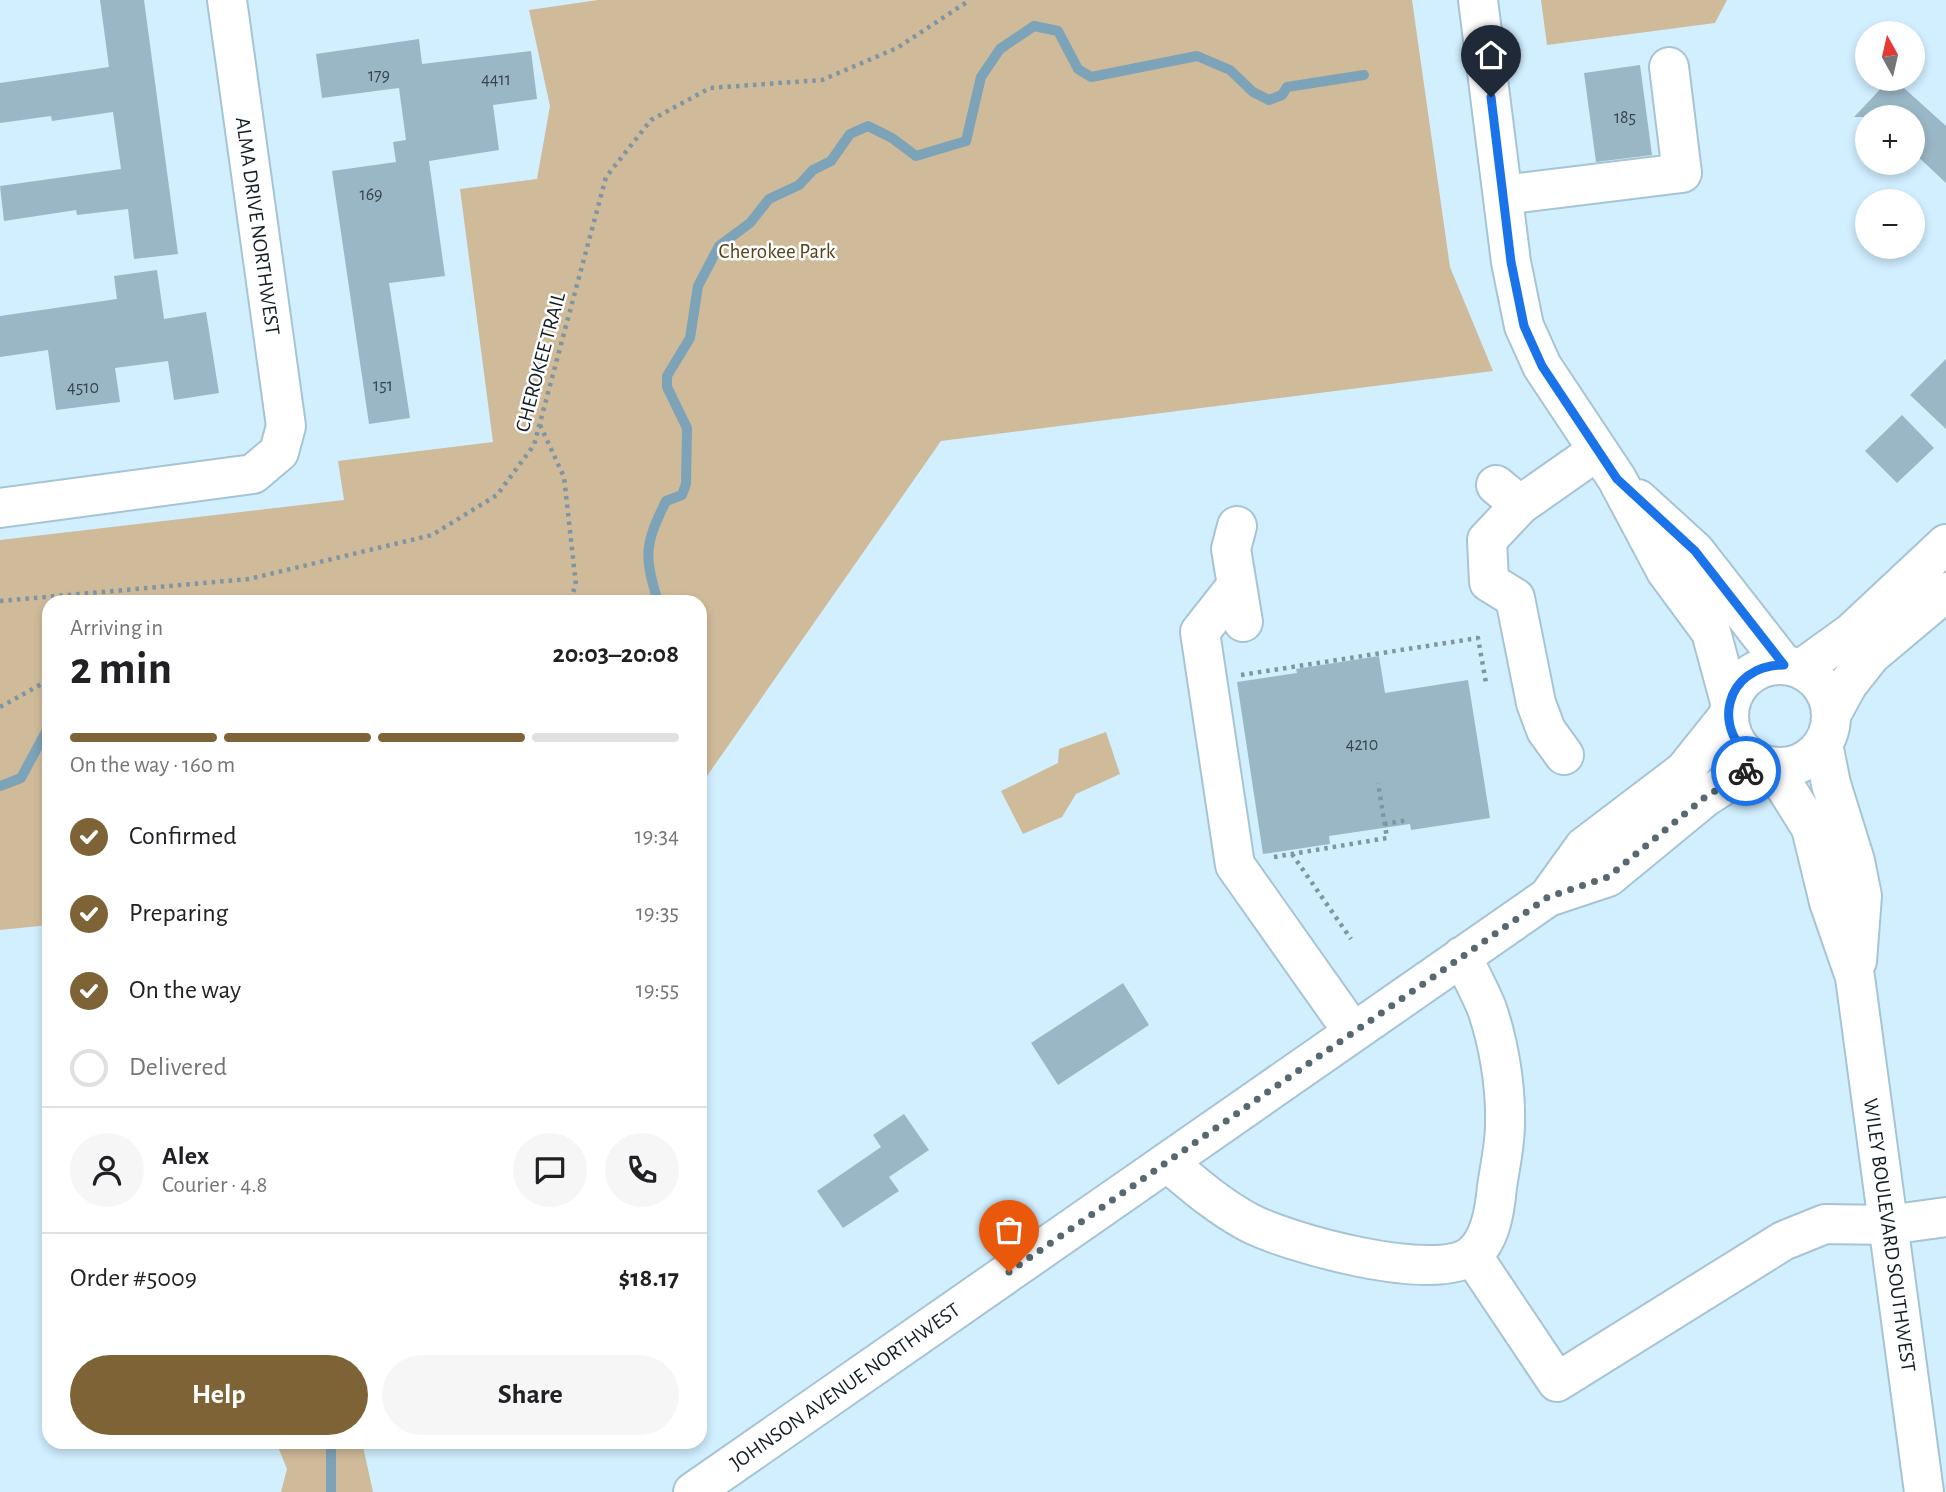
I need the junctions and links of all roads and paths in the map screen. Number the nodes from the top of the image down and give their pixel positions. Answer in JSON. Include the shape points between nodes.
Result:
{"nodes":[{"id":1,"x":228,"y":0,"type":"edge"},
{"id":2,"x":970,"y":0,"type":"edge"},
{"id":3,"x":1478,"y":0,"type":"edge"},
{"id":4,"x":1669,"y":67,"type":"dead end"},
{"id":5,"x":1503,"y":195,"type":"junction"},
{"id":6,"x":540,"y":424,"type":"junction"},
{"id":7,"x":1607,"y":465,"type":"junction"},
{"id":8,"x":0,"y":508,"type":"edge"},
{"id":9,"x":1237,"y":526,"type":"dead end"},
{"id":10,"x":1946,"y":544,"type":"edge"},
{"id":11,"x":1237,"y":584,"type":"junction"},
{"id":12,"x":1946,"y":592,"type":"edge"},
{"id":13,"x":68,"y":595,"type":"edge"},
{"id":14,"x":572,"y":595,"type":"edge"},
{"id":15,"x":42,"y":597,"type":"edge"},
{"id":16,"x":0,"y":601,"type":"edge"},
{"id":17,"x":1243,"y":622,"type":"dead end"},
{"id":18,"x":1792,"y":667,"type":"junction"},
{"id":19,"x":1233,"y":676,"type":"dead end"},
{"id":20,"x":1486,"y":683,"type":"dead end"},
{"id":21,"x":42,"y":684,"type":"edge"},
{"id":22,"x":0,"y":707,"type":"edge"},
{"id":23,"x":1729,"y":709,"type":"junction"},
{"id":24,"x":1827,"y":730,"type":"junction"},
{"id":25,"x":1564,"y":755,"type":"dead end"},
{"id":26,"x":1766,"y":765,"type":"junction"},
{"id":27,"x":1378,"y":783,"type":"dead end"},
{"id":28,"x":1409,"y":820,"type":"dead end"},
{"id":29,"x":1384,"y":824,"type":"junction"},
{"id":30,"x":1292,"y":854,"type":"junction"},
{"id":31,"x":1269,"y":858,"type":"dead end"},
{"id":32,"x":1548,"y":897,"type":"junction"},
{"id":33,"x":1351,"y":939,"type":"dead end"},
{"id":34,"x":1462,"y":956,"type":"junction"},
{"id":35,"x":1855,"y":977,"type":"junction"},
{"id":36,"x":1353,"y":1032,"type":"junction"},
{"id":37,"x":1167,"y":1162,"type":"junction"},
{"id":38,"x":1946,"y":1217,"type":"edge"},
{"id":39,"x":1888,"y":1225,"type":"junction"},
{"id":40,"x":1472,"y":1255,"type":"junction"},
{"id":41,"x":693,"y":1492,"type":"edge"},
{"id":42,"x":1924,"y":1492,"type":"edge"}],
"edges":[{"from":1,"to":8,"type":"street","name":"ALMA DRIVE NORTHWEST","via":[[286,426],[279,452],[253,474]]},
{"from":2,"to":6,"type":"path","name":"CHEROKEE TRAIL","via":[[897,48],[822,80],[710,88],[651,120],[606,177]]},
{"from":3,"to":5,"type":"street"},
{"from":4,"to":5,"type":"street","via":[[1682,173]]},
{"from":5,"to":7,"type":"street","via":[[1524,326],[1542,366]]},
{"from":6,"to":13,"type":"path","name":"CHEROKEE TRAIL","via":[[534,445],[497,495],[432,534],[249,579]]},
{"from":6,"to":14,"type":"path","via":[[564,477],[576,584]]},
{"from":7,"to":18,"type":"street","via":[[1695,551]]},
{"from":7,"to":23,"type":"street","via":[[1666,571],[1711,632]]},
{"from":7,"to":25,"type":"street","via":[[1508,495],[1487,540],[1489,583],[1515,598],[1536,703],[1546,730]]},
{"from":9,"to":11,"type":"street","via":[[1231,549]]},
{"from":10,"to":18,"type":"street","via":[[1851,633]]},
{"from":11,"to":17,"type":"street"},
{"from":11,"to":36,"type":"street","via":[[1200,632],[1236,866]]},
{"from":12,"to":24,"type":"street","via":[[1871,655],[1849,684]]},
{"from":15,"to":16,"type":"path","name":"CHEROKEE TRAIL"},
{"from":18,"to":23,"type":"street","via":[[1758,669],[1745,677]]},
{"from":18,"to":24,"type":"street","via":[[1823,688]]},
{"from":19,"to":20,"type":"path","via":[[1478,638]]},
{"from":21,"to":22,"type":"path"},
{"from":23,"to":26,"type":"street","via":[[1736,744]]},
{"from":23,"to":32,"type":"street","name":"JOHNSON AVENUE NORTHWEST","via":[[1684,771],[1584,847]]},
{"from":24,"to":26,"type":"street","via":[[1801,762],[1787,767]]},
{"from":24,"to":35,"type":"street","name":"WILEY BOULEVARD SOUTHWEST","via":[[1831,783],[1862,896]]},
{"from":26,"to":32,"type":"street","name":"JOHNSON AVENUE NORTHWEST","via":[[1704,798],[1608,877]]},
{"from":26,"to":35,"type":"street","name":"WILEY BOULEVARD SOUTHWEST","via":[[1811,828],[1829,902]]},
{"from":27,"to":29,"type":"path"},
{"from":28,"to":29,"type":"path"},
{"from":29,"to":30,"type":"path","via":[[1387,838]]},
{"from":30,"to":31,"type":"path"},
{"from":30,"to":33,"type":"path"},
{"from":32,"to":34,"type":"street","name":"JOHNSON AVENUE NORTHWEST"},
{"from":34,"to":36,"type":"street","name":"JOHNSON AVENUE NORTHWEST"},
{"from":34,"to":40,"type":"street","via":[[1487,1011],[1502,1073],[1506,1125],[1495,1206],[1485,1239]]},
{"from":35,"to":39,"type":"street","name":"WILEY BOULEVARD SOUTHWEST"},
{"from":36,"to":37,"type":"street","name":"JOHNSON AVENUE NORTHWEST"},
{"from":37,"to":40,"type":"street","via":[[1249,1222],[1296,1240],[1396,1264],[1434,1266],[1457,1263]]},
{"from":37,"to":41,"type":"street","name":"JOHNSON AVENUE NORTHWEST"},
{"from":38,"to":39,"type":"street"},
{"from":39,"to":40,"type":"street","via":[[1825,1224],[1783,1241],[1557,1382]]},
{"from":39,"to":42,"type":"street","name":"WILEY BOULEVARD SOUTHWEST"}]}
